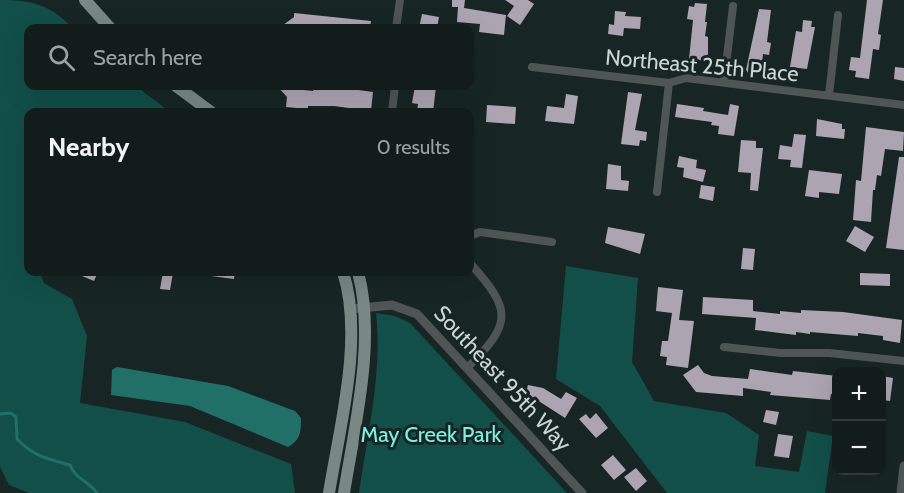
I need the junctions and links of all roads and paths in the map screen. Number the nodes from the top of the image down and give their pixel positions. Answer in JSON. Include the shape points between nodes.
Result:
{"nodes":[{"id":1,"x":85,"y":0,"type":"edge"},
{"id":2,"x":400,"y":0,"type":"edge"},
{"id":3,"x":733,"y":6,"type":"dead end"},
{"id":4,"x":838,"y":15,"type":"dead end"},
{"id":5,"x":106,"y":24,"type":"edge"},
{"id":6,"x":397,"y":24,"type":"edge"},
{"id":7,"x":532,"y":67,"type":"dead end"},
{"id":8,"x":724,"y":82,"type":"junction"},
{"id":9,"x":669,"y":83,"type":"junction"},
{"id":10,"x":182,"y":90,"type":"edge"},
{"id":11,"x":395,"y":90,"type":"edge"},
{"id":12,"x":830,"y":95,"type":"junction"},
{"id":13,"x":904,"y":105,"type":"edge"},
{"id":14,"x":206,"y":108,"type":"edge"},
{"id":15,"x":392,"y":108,"type":"edge"},
{"id":16,"x":657,"y":192,"type":"dead end"},
{"id":17,"x":474,"y":234,"type":"edge"},
{"id":18,"x":552,"y":242,"type":"dead end"},
{"id":19,"x":474,"y":267,"type":"edge"},
{"id":20,"x":344,"y":276,"type":"edge"},
{"id":21,"x":358,"y":276,"type":"edge"},
{"id":22,"x":358,"y":309,"type":"junction"},
{"id":23,"x":724,"y":347,"type":"dead end"},
{"id":24,"x":904,"y":361,"type":"edge"},
{"id":25,"x":467,"y":368,"type":"junction"},
{"id":26,"x":904,"y":466,"type":"edge"},
{"id":27,"x":329,"y":493,"type":"edge"},
{"id":28,"x":344,"y":493,"type":"edge"},
{"id":29,"x":582,"y":493,"type":"edge"},
{"id":30,"x":901,"y":493,"type":"edge"}],
"edges":[{"from":1,"to":5,"type":"main road"},
{"from":2,"to":6,"type":"street"},
{"from":3,"to":8,"type":"street"},
{"from":4,"to":12,"type":"street"},
{"from":7,"to":9,"type":"street","name":"Northeast 25th Place"},
{"from":8,"to":9,"type":"street","name":"Northeast 25th Place","via":[[686,78]]},
{"from":8,"to":12,"type":"street","name":"Northeast 25th Place"},
{"from":9,"to":16,"type":"street"},
{"from":10,"to":14,"type":"main road"},
{"from":11,"to":15,"type":"street"},
{"from":12,"to":13,"type":"street","name":"Northeast 25th Place"},
{"from":17,"to":18,"type":"street"},
{"from":19,"to":25,"type":"street","via":[[495,291],[501,308],[499,328],[492,342]]},
{"from":20,"to":22,"type":"main road"},
{"from":21,"to":22,"type":"main road"},
{"from":22,"to":25,"type":"street","name":"Southeast 95th Way","via":[[392,305],[417,314]]},
{"from":22,"to":27,"type":"main road"},
{"from":22,"to":28,"type":"main road","via":[[362,375]]},
{"from":23,"to":24,"type":"street"},
{"from":25,"to":29,"type":"street","name":"Southeast 95th Way"},
{"from":26,"to":30,"type":"street"}]}
